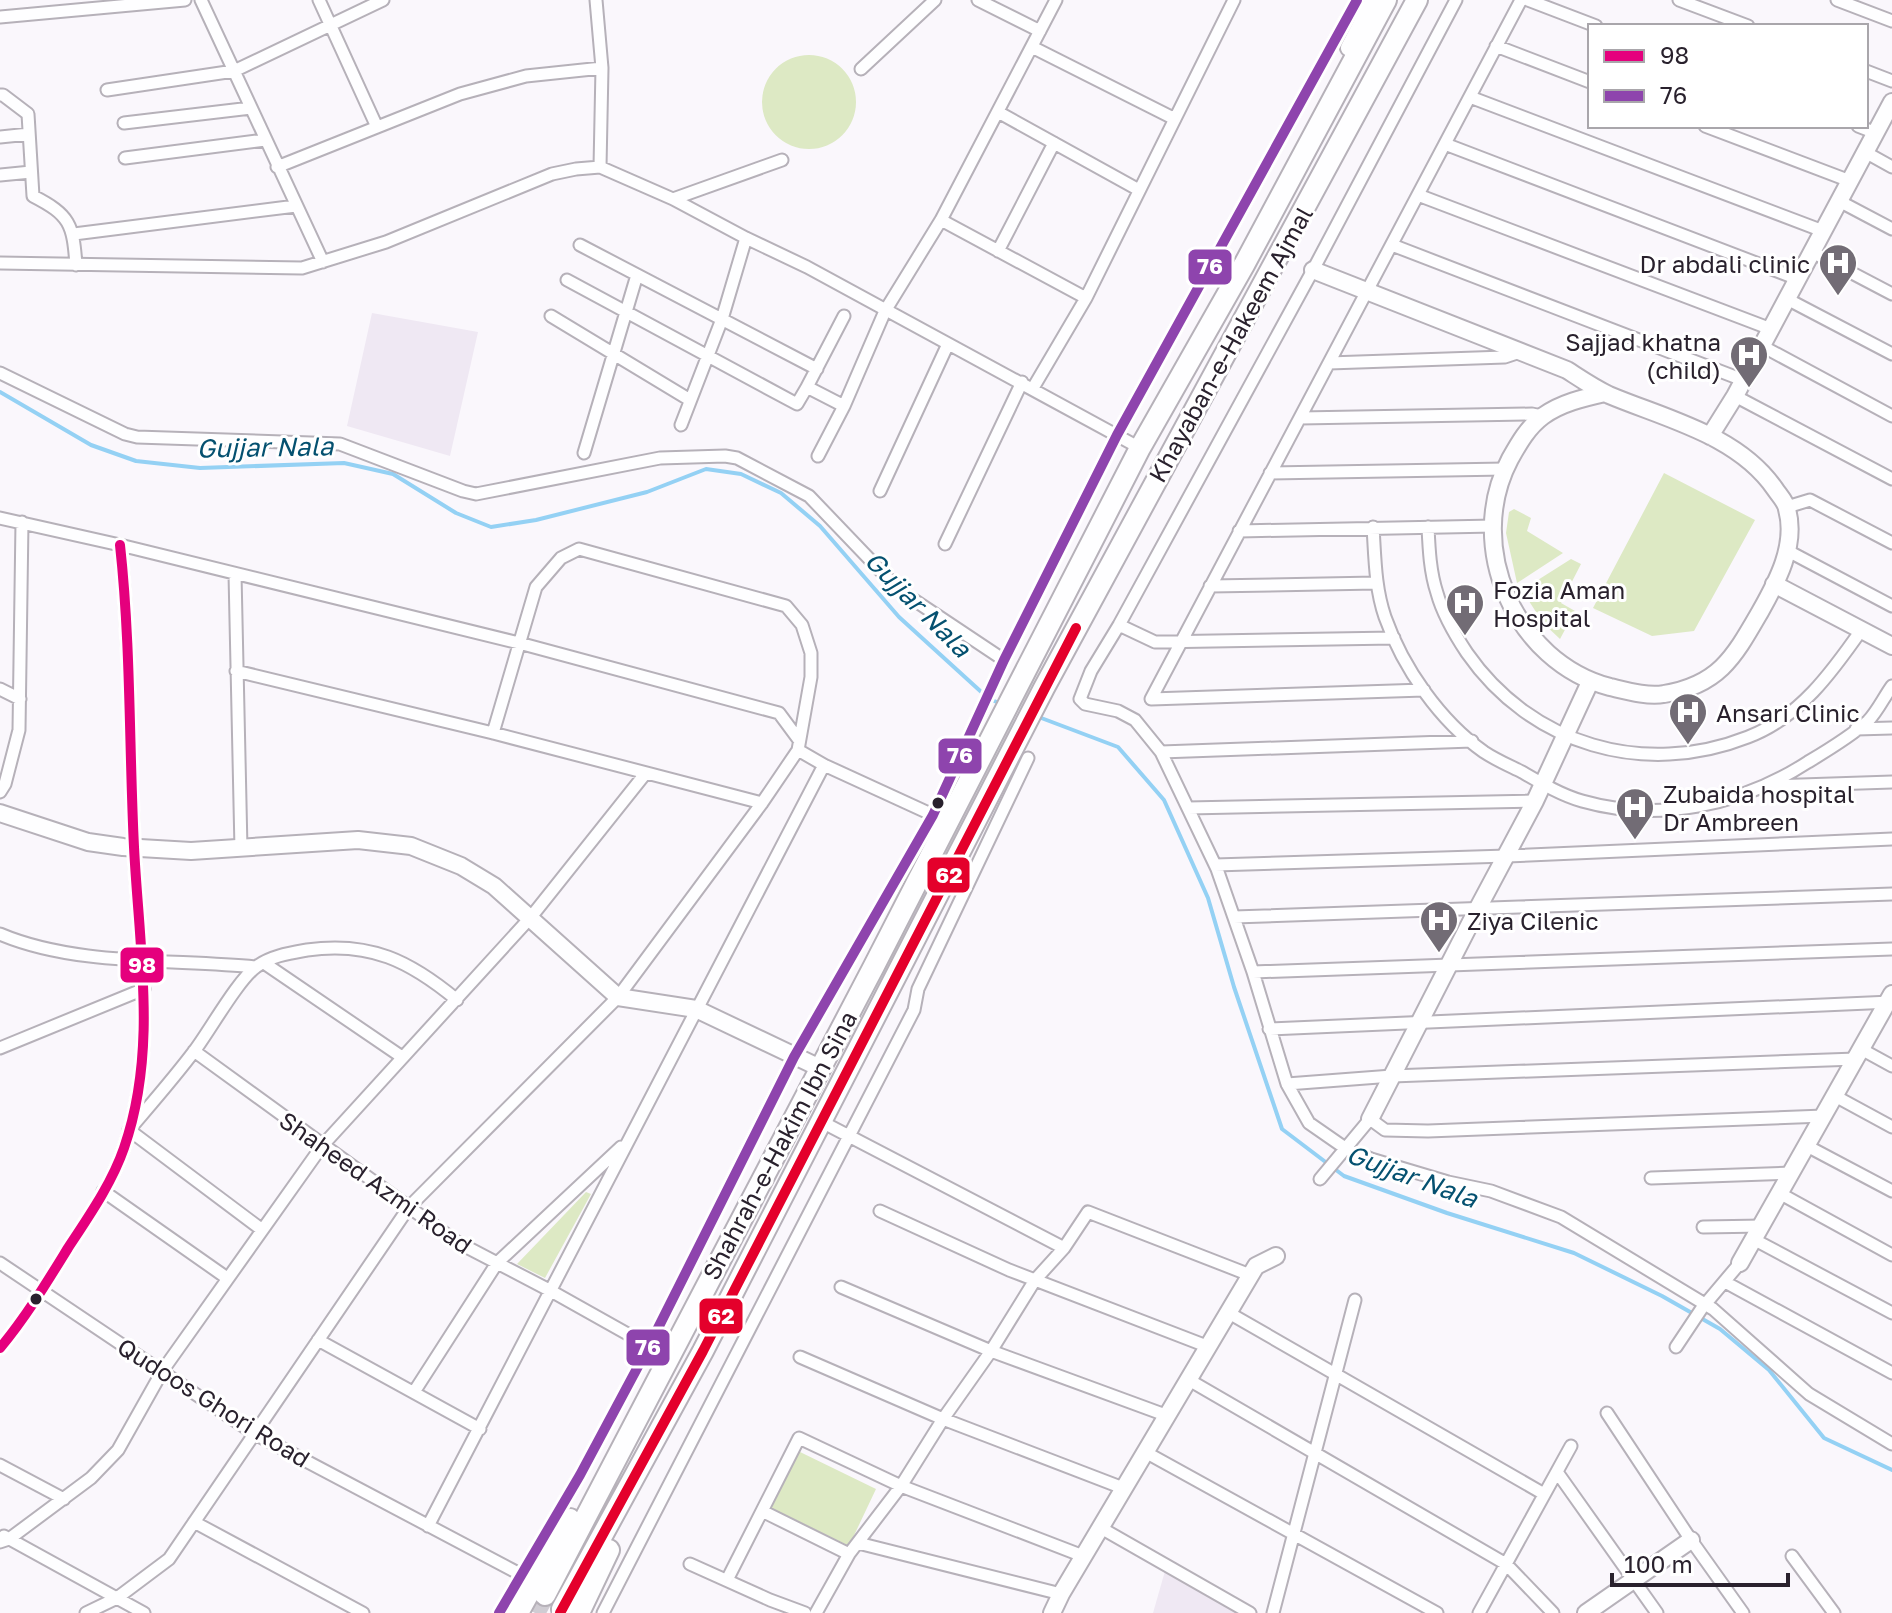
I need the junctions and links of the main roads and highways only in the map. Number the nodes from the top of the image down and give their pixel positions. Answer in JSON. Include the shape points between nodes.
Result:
{"nodes":[{"id":1,"x":1386,"y":0,"type":"edge"},
{"id":2,"x":1417,"y":0,"type":"edge"},
{"id":3,"x":992,"y":739,"type":"joint"},
{"id":4,"x":1020,"y":755,"type":"joint"},
{"id":5,"x":640,"y":1410,"type":"junction"},
{"id":6,"x":545,"y":1595,"type":"tunnel mouth"},
{"id":7,"x":577,"y":1611,"type":"edge"},
{"id":8,"x":518,"y":1613,"type":"edge"}],
"edges":[{"from":1,"to":3,"type":"highway","name":"Khayaban-e-Hakeem Ajmal","via":[[1140,448]]},
{"from":2,"to":4,"type":"highway","name":"Khayaban-e-Hakeem Ajmal","via":[[1044,688]]},
{"from":3,"to":5,"type":"highway","name":"Shahrah-e-Hakim Ibn Sina"},
{"from":4,"to":7,"type":"highway","name":"Shahrah-e-Hakim Ibn Sina","via":[[662,1429]]},
{"from":5,"to":6,"type":"highway","name":"Shahrah-e-Hakim Ibn Sina"},
{"from":5,"to":8,"type":"highway","via":[[550,1551]]}]}
